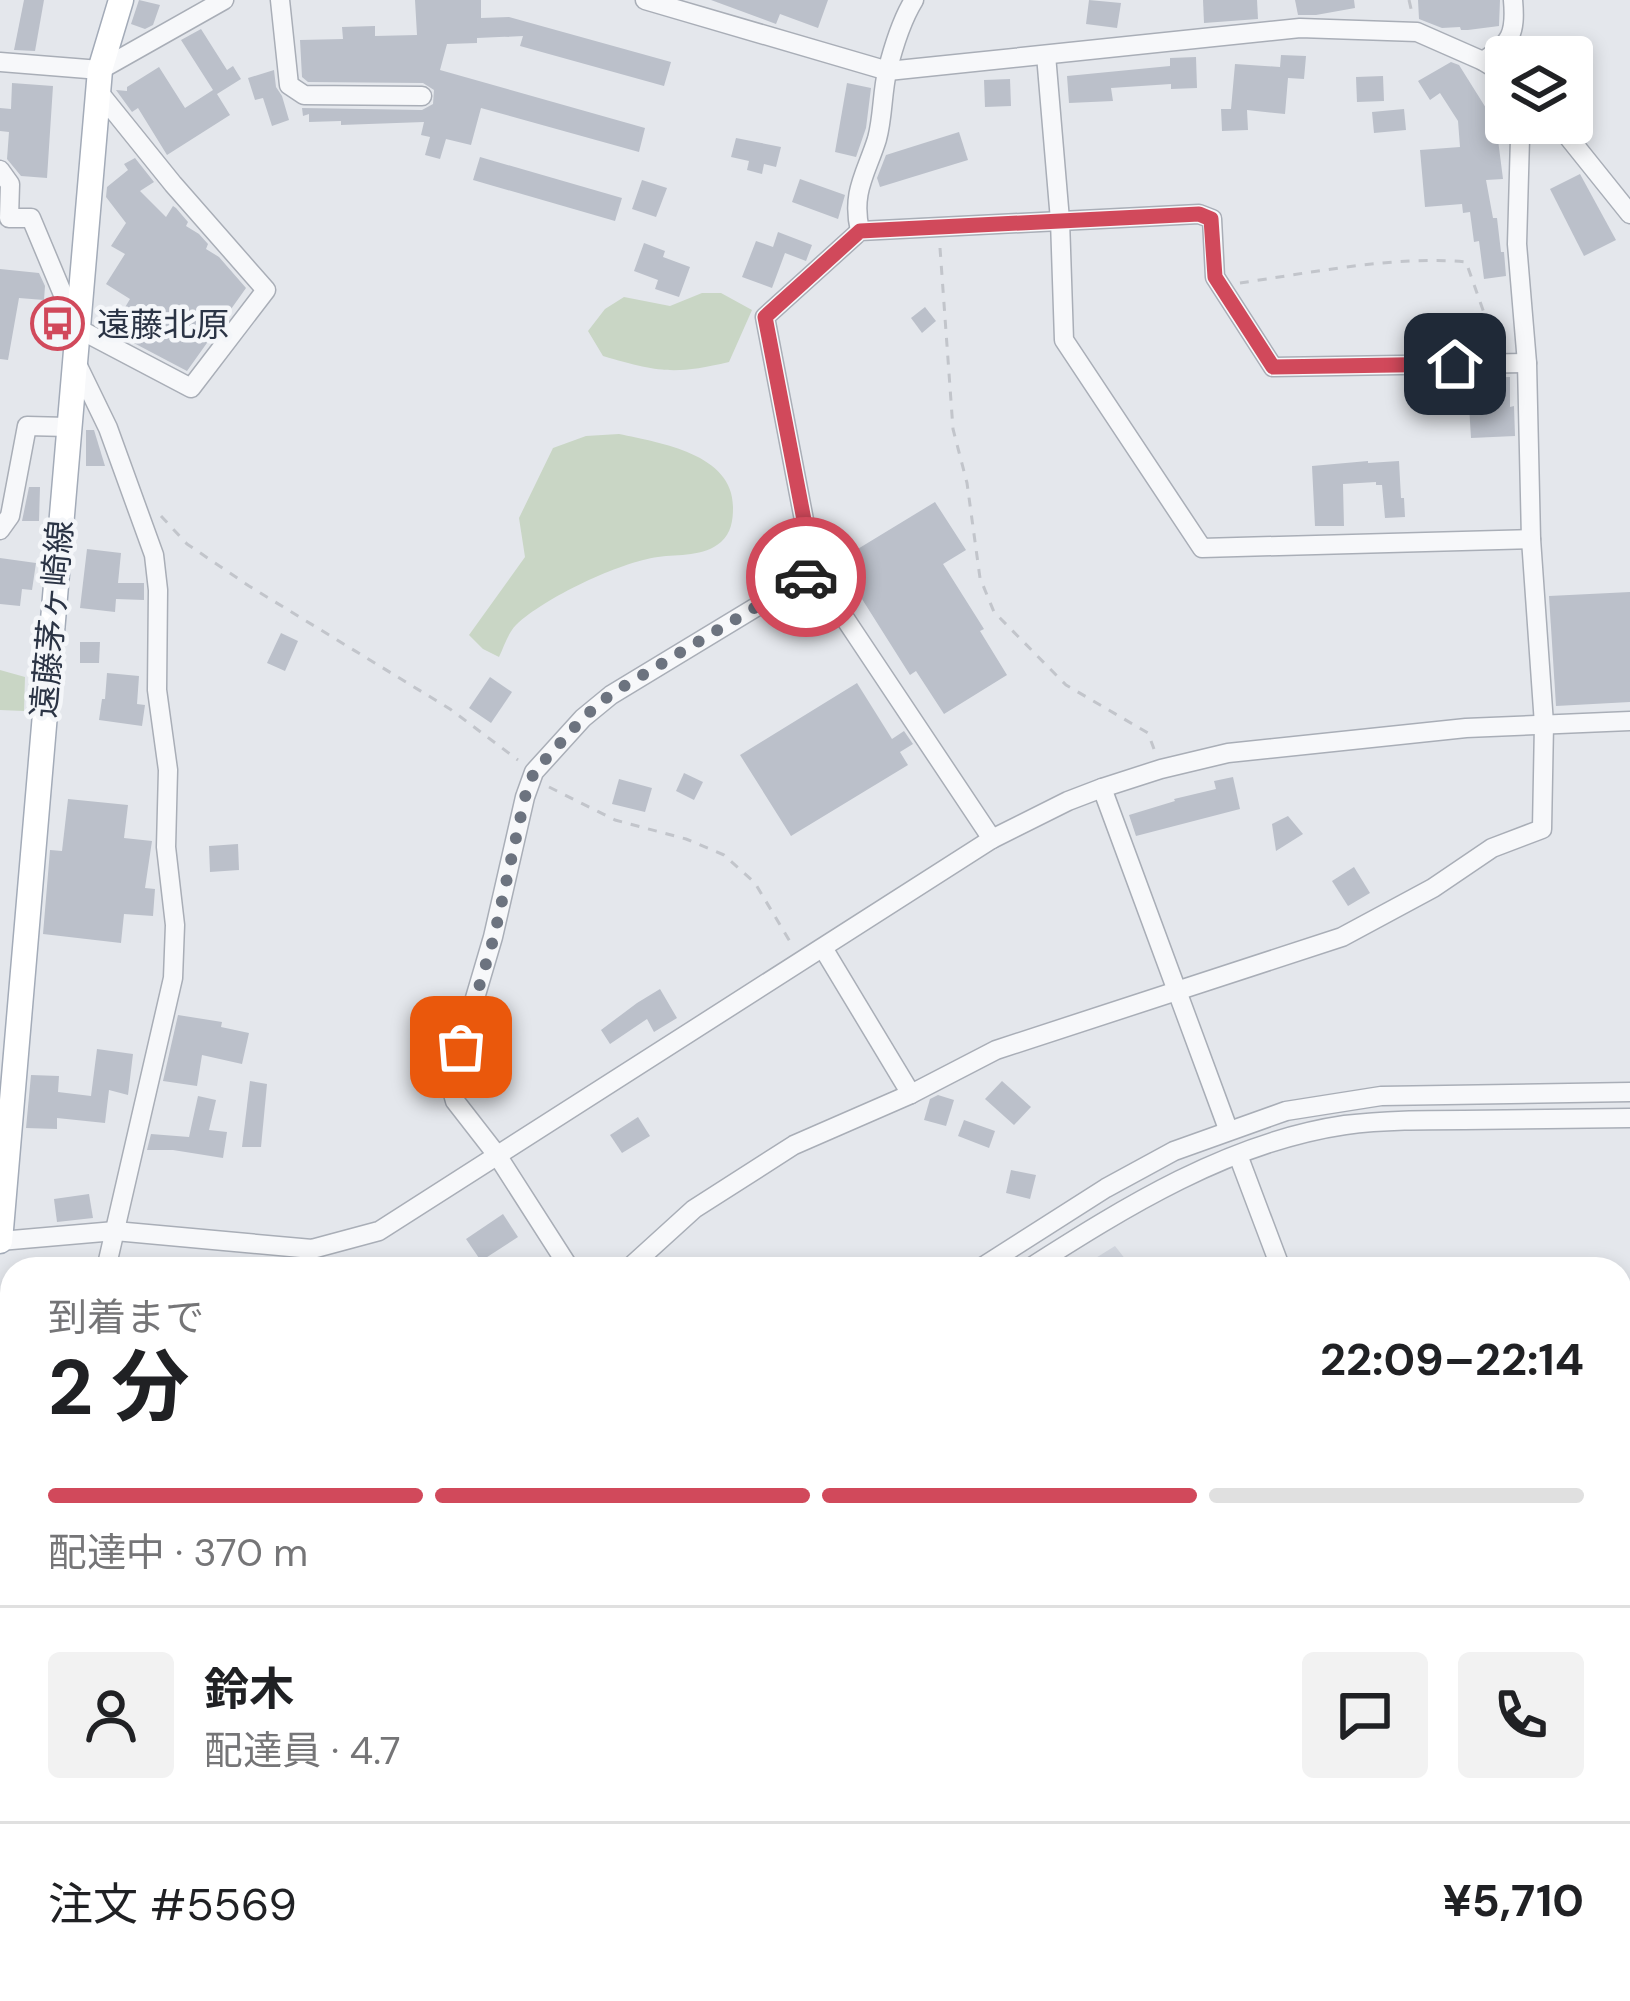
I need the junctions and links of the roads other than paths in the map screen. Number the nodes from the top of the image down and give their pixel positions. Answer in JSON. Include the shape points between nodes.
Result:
{"nodes":[{"id":1,"x":121,"y":0,"type":"edge"},
{"id":2,"x":224,"y":0,"type":"edge"},
{"id":3,"x":280,"y":0,"type":"edge"},
{"id":4,"x":645,"y":0,"type":"edge"},
{"id":5,"x":914,"y":0,"type":"edge"},
{"id":6,"x":1513,"y":0,"type":"edge"},
{"id":7,"x":1046,"y":55,"type":"junction"},
{"id":8,"x":1483,"y":61,"type":"joint"},
{"id":9,"x":0,"y":62,"type":"edge"},
{"id":10,"x":887,"y":70,"type":"junction"},
{"id":11,"x":99,"y":81,"type":"junction"},
{"id":12,"x":422,"y":96,"type":"dead end"},
{"id":13,"x":1520,"y":144,"type":"edge"},
{"id":14,"x":1575,"y":144,"type":"edge"},
{"id":15,"x":0,"y":170,"type":"edge"},
{"id":16,"x":1630,"y":214,"type":"edge"},
{"id":17,"x":1060,"y":220,"type":"junction"},
{"id":18,"x":860,"y":231,"type":"junction"},
{"id":19,"x":77,"y":328,"type":"junction"},
{"id":20,"x":74,"y":358,"type":"junction"},
{"id":21,"x":1527,"y":363,"type":"junction"},
{"id":22,"x":68,"y":427,"type":"junction"},
{"id":23,"x":0,"y":530,"type":"edge"},
{"id":24,"x":1531,"y":539,"type":"junction"},
{"id":25,"x":814,"y":572,"type":"junction"},
{"id":26,"x":1630,"y":721,"type":"edge"},
{"id":27,"x":1544,"y":724,"type":"junction"},
{"id":28,"x":1102,"y":788,"type":"junction"},
{"id":29,"x":992,"y":839,"type":"junction"},
{"id":30,"x":823,"y":949,"type":"junction"},
{"id":31,"x":1177,"y":992,"type":"junction"},
{"id":32,"x":1630,"y":1092,"type":"edge"},
{"id":33,"x":911,"y":1094,"type":"junction"},
{"id":34,"x":1630,"y":1118,"type":"edge"},
{"id":35,"x":1228,"y":1129,"type":"junction"},
{"id":36,"x":497,"y":1155,"type":"junction"},
{"id":37,"x":1238,"y":1155,"type":"junction"},
{"id":38,"x":115,"y":1231,"type":"junction"},
{"id":39,"x":0,"y":1241,"type":"edge"},
{"id":40,"x":109,"y":1257,"type":"edge"},
{"id":41,"x":562,"y":1257,"type":"edge"},
{"id":42,"x":641,"y":1257,"type":"edge"},
{"id":43,"x":998,"y":1257,"type":"edge"},
{"id":44,"x":1047,"y":1257,"type":"edge"},
{"id":45,"x":1276,"y":1257,"type":"edge"}],
"edges":[{"from":1,"to":11,"type":"main road","name":"遠藤茅ヶ崎線"},
{"from":2,"to":11,"type":"street"},
{"from":3,"to":12,"type":"street","via":[[290,85],[304,95]]},
{"from":4,"to":10,"type":"street"},
{"from":5,"to":10,"type":"street"},
{"from":6,"to":8,"type":"street","via":[[1507,46]]},
{"from":7,"to":8,"type":"street","via":[[1300,28],[1417,32]]},
{"from":7,"to":10,"type":"street"},
{"from":7,"to":17,"type":"street"},
{"from":9,"to":11,"type":"street"},
{"from":10,"to":18,"type":"street","via":[[878,136],[859,181]]},
{"from":11,"to":19,"type":"main road","name":"遠藤茅ヶ崎線"},
{"from":11,"to":19,"type":"street","via":[[173,184],[266,290],[190,388]]},
{"from":13,"to":21,"type":"street","via":[[1517,244]]},
{"from":14,"to":16,"type":"street"},
{"from":15,"to":19,"type":"street","via":[[10,184],[9,218],[31,218]]},
{"from":17,"to":18,"type":"street"},
{"from":17,"to":21,"type":"street","via":[[1211,219],[1215,277],[1273,367]]},
{"from":17,"to":24,"type":"street","via":[[1064,340],[1202,548]]},
{"from":18,"to":25,"type":"street","via":[[765,317]]},
{"from":19,"to":20,"type":"main road","name":"遠藤茅ヶ崎線"},
{"from":20,"to":22,"type":"main road","name":"遠藤茅ヶ崎線"},
{"from":20,"to":38,"type":"street","via":[[154,555],[168,770],[173,978]]},
{"from":21,"to":24,"type":"street"},
{"from":22,"to":23,"type":"street","via":[[26,426],[10,516]]},
{"from":22,"to":39,"type":"main road","name":"遠藤茅ヶ崎線"},
{"from":24,"to":27,"type":"street"},
{"from":25,"to":29,"type":"street"},
{"from":25,"to":36,"type":"street","via":[[611,694],[533,776],[450,1083]]},
{"from":26,"to":27,"type":"street"},
{"from":27,"to":28,"type":"street","via":[[1228,753]]},
{"from":27,"to":31,"type":"street","via":[[1542,830],[1492,848],[1342,937]]},
{"from":28,"to":29,"type":"street"},
{"from":28,"to":31,"type":"street"},
{"from":29,"to":30,"type":"street"},
{"from":30,"to":33,"type":"street"},
{"from":30,"to":36,"type":"street"},
{"from":31,"to":33,"type":"street","via":[[996,1050]]},
{"from":31,"to":35,"type":"street"},
{"from":32,"to":35,"type":"street","via":[[1381,1096]]},
{"from":33,"to":42,"type":"street","via":[[794,1145],[694,1209]]},
{"from":34,"to":37,"type":"street","via":[[1387,1120]]},
{"from":35,"to":43,"type":"street","via":[[1106,1188]]},
{"from":36,"to":38,"type":"street","via":[[380,1231],[312,1249]]},
{"from":36,"to":41,"type":"street"},
{"from":37,"to":44,"type":"street"},
{"from":37,"to":45,"type":"street"},
{"from":38,"to":39,"type":"street"},
{"from":38,"to":40,"type":"street"}]}
